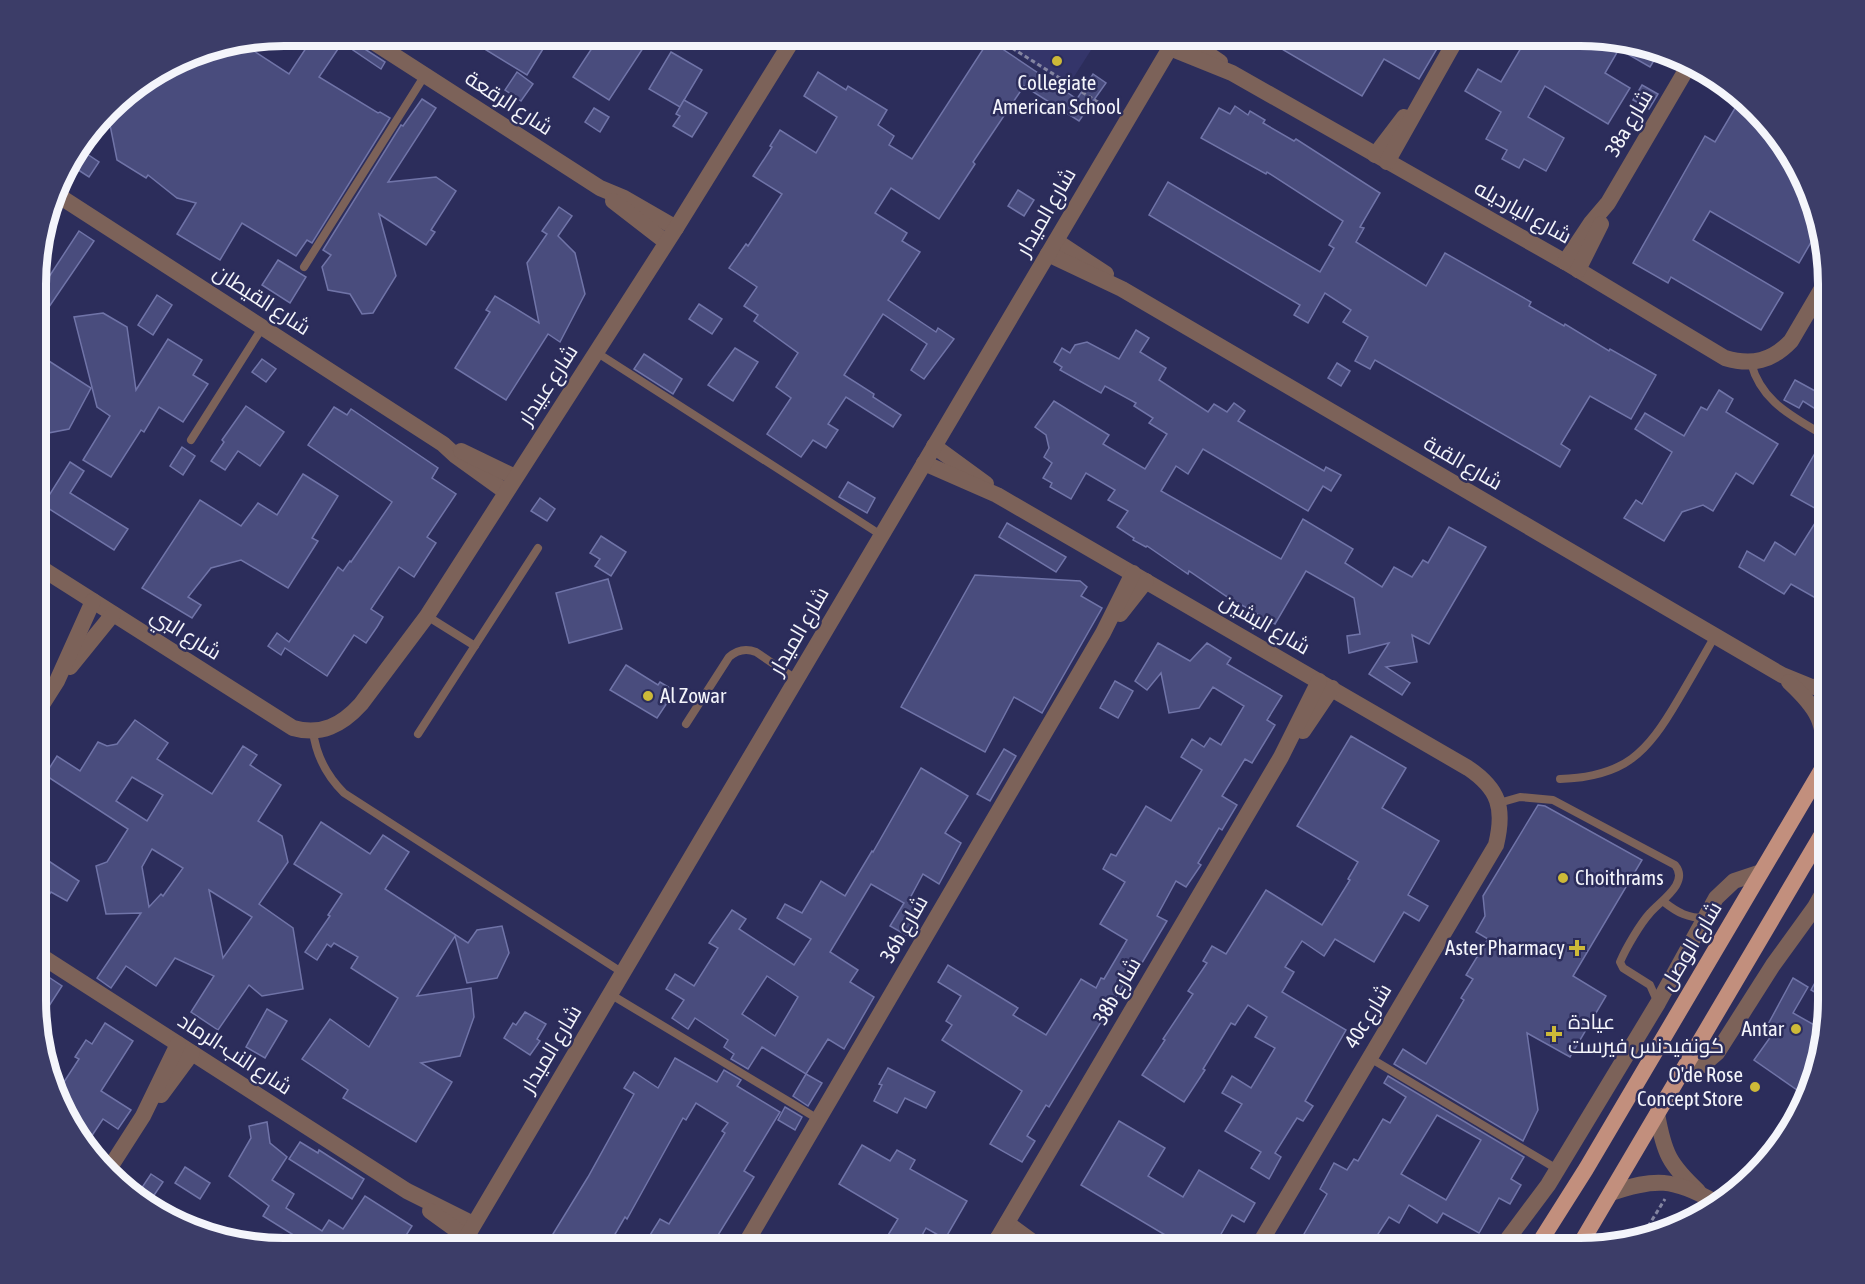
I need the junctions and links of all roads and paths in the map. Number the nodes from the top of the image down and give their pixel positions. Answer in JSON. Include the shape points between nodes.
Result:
{"nodes":[{"id":1,"x":381,"y":47,"type":"edge"},
{"id":2,"x":788,"y":47,"type":"edge"},
{"id":3,"x":1010,"y":47,"type":"edge"},
{"id":4,"x":1172,"y":47,"type":"edge"},
{"id":5,"x":1188,"y":47,"type":"edge"},
{"id":6,"x":1452,"y":47,"type":"edge"},
{"id":7,"x":1686,"y":71,"type":"edge"},
{"id":8,"x":425,"y":75,"type":"junction"},
{"id":9,"x":1126,"y":120,"type":"junction"},
{"id":10,"x":1381,"y":158,"type":"junction"},
{"id":11,"x":600,"y":188,"type":"junction"},
{"id":12,"x":63,"y":199,"type":"edge"},
{"id":13,"x":676,"y":228,"type":"junction"},
{"id":14,"x":666,"y":242,"type":"junction"},
{"id":15,"x":1052,"y":248,"type":"junction"},
{"id":16,"x":1571,"y":266,"type":"junction"},
{"id":17,"x":304,"y":267,"type":"dead end"},
{"id":18,"x":1818,"y":295,"type":"edge"},
{"id":19,"x":1809,"y":311,"type":"junction"},
{"id":20,"x":1818,"y":316,"type":"edge"},
{"id":21,"x":262,"y":328,"type":"junction"},
{"id":22,"x":596,"y":352,"type":"junction"},
{"id":23,"x":1751,"y":363,"type":"junction"},
{"id":24,"x":1818,"y":432,"type":"edge"},
{"id":25,"x":191,"y":440,"type":"dead end"},
{"id":26,"x":443,"y":444,"type":"junction"},
{"id":27,"x":934,"y":446,"type":"junction"},
{"id":28,"x":924,"y":463,"type":"junction"},
{"id":29,"x":515,"y":477,"type":"junction"},
{"id":30,"x":506,"y":492,"type":"junction"},
{"id":31,"x":998,"y":495,"type":"junction"},
{"id":32,"x":881,"y":535,"type":"junction"},
{"id":33,"x":538,"y":548,"type":"dead end"},
{"id":34,"x":46,"y":571,"type":"edge"},
{"id":35,"x":1139,"y":577,"type":"junction"},
{"id":36,"x":93,"y":601,"type":"junction"},
{"id":37,"x":113,"y":614,"type":"junction"},
{"id":38,"x":428,"y":616,"type":"junction"},
{"id":39,"x":1715,"y":636,"type":"junction"},
{"id":40,"x":475,"y":646,"type":"junction"},
{"id":41,"x":1782,"y":675,"type":"junction"},
{"id":42,"x":796,"y":679,"type":"junction"},
{"id":43,"x":57,"y":681,"type":"junction"},
{"id":44,"x":1325,"y":685,"type":"junction"},
{"id":45,"x":1818,"y":688,"type":"edge"},
{"id":46,"x":46,"y":698,"type":"edge"},
{"id":47,"x":1818,"y":716,"type":"edge"},
{"id":48,"x":686,"y":724,"type":"dead end"},
{"id":49,"x":313,"y":731,"type":"junction"},
{"id":50,"x":418,"y":734,"type":"dead end"},
{"id":51,"x":1818,"y":776,"type":"edge"},
{"id":52,"x":1560,"y":779,"type":"dead end"},
{"id":53,"x":1498,"y":803,"type":"junction"},
{"id":54,"x":1818,"y":841,"type":"edge"},
{"id":55,"x":1761,"y":872,"type":"junction"},
{"id":56,"x":1664,"y":902,"type":"junction"},
{"id":57,"x":1818,"y":902,"type":"edge"},
{"id":58,"x":1706,"y":918,"type":"junction"},
{"id":59,"x":46,"y":959,"type":"edge"},
{"id":60,"x":623,"y":973,"type":"junction"},
{"id":61,"x":610,"y":994,"type":"junction"},
{"id":62,"x":1658,"y":1004,"type":"junction"},
{"id":63,"x":185,"y":1048,"type":"junction"},
{"id":64,"x":1370,"y":1058,"type":"junction"},
{"id":65,"x":1680,"y":1076,"type":"junction"},
{"id":66,"x":1657,"y":1114,"type":"junction"},
{"id":67,"x":818,"y":1119,"type":"junction"},
{"id":68,"x":112,"y":1164,"type":"edge"},
{"id":69,"x":1557,"y":1169,"type":"junction"},
{"id":70,"x":1673,"y":1184,"type":"junction"},
{"id":71,"x":1611,"y":1193,"type":"junction"},
{"id":72,"x":1709,"y":1199,"type":"edge"},
{"id":73,"x":1007,"y":1223,"type":"junction"},
{"id":74,"x":1647,"y":1228,"type":"edge"},
{"id":75,"x":466,"y":1236,"type":"edge"},
{"id":76,"x":1590,"y":1237,"type":"edge"},
{"id":77,"x":749,"y":1238,"type":"edge"},
{"id":78,"x":998,"y":1238,"type":"edge"},
{"id":79,"x":1027,"y":1238,"type":"edge"},
{"id":80,"x":1263,"y":1238,"type":"edge"},
{"id":81,"x":1508,"y":1238,"type":"edge"},
{"id":82,"x":1542,"y":1238,"type":"edge"}],
"edges":[{"from":1,"to":8,"type":"street","name":"شارع الرقعة"},
{"from":2,"to":13,"type":"street","name":"شارع عبيدار"},
{"from":3,"to":9,"type":"path"},
{"from":4,"to":9,"type":"street","name":"شارع الميدار"},
{"from":5,"to":10,"type":"street","name":"شارع اليارديله"},
{"from":6,"to":10,"type":"street"},
{"from":7,"to":16,"type":"street","name":"38a شارع","via":[[1608,203],[1596,235]]},
{"from":8,"to":11,"type":"street","name":"شارع الرقعة"},
{"from":8,"to":17,"type":"lane"},
{"from":9,"to":15,"type":"street","name":"شارع الميدار"},
{"from":10,"to":16,"type":"street","name":"شارع اليارديله"},
{"from":11,"to":13,"type":"street","name":"شارع الرقعة"},
{"from":11,"to":14,"type":"street","name":"شارع الرقعة"},
{"from":12,"to":21,"type":"street","name":"شارع القيطان"},
{"from":13,"to":14,"type":"street","name":"شارع عبيدار"},
{"from":14,"to":22,"type":"street","name":"شارع عبيدار"},
{"from":15,"to":27,"type":"street","name":"شارع الميدار"},
{"from":15,"to":39,"type":"street","name":"شارع القبة","via":[[1096,266],[1122,289]]},
{"from":16,"to":23,"type":"street","name":"شارع اليارديله","via":[[1713,353]]},
{"from":18,"to":19,"type":"street"},
{"from":19,"to":20,"type":"lane"},
{"from":19,"to":23,"type":"street","via":[[1791,341],[1773,356]]},
{"from":21,"to":25,"type":"lane"},
{"from":21,"to":26,"type":"street","name":"شارع القيطان"},
{"from":22,"to":29,"type":"street","name":"شارع عبيدار"},
{"from":22,"to":32,"type":"lane"},
{"from":23,"to":24,"type":"lane","via":[[1759,386],[1775,404]]},
{"from":26,"to":29,"type":"street","name":"شارع القيطان"},
{"from":26,"to":30,"type":"street","name":"شارع القيطان"},
{"from":27,"to":28,"type":"street","name":"شارع الميدار"},
{"from":27,"to":31,"type":"street","name":"شارع البشين"},
{"from":28,"to":31,"type":"street","name":"شارع البشين"},
{"from":28,"to":32,"type":"street","name":"شارع الميدار"},
{"from":29,"to":30,"type":"street","name":"شارع عبيدار"},
{"from":30,"to":38,"type":"street","name":"شارع عبيدار"},
{"from":31,"to":35,"type":"street","name":"شارع البشين"},
{"from":32,"to":42,"type":"street","name":"شارع الميدار"},
{"from":33,"to":40,"type":"lane"},
{"from":34,"to":36,"type":"street","name":"شارع البي"},
{"from":35,"to":44,"type":"street","name":"شارع البشين"},
{"from":35,"to":67,"type":"street","name":"36b شارع"},
{"from":36,"to":37,"type":"street","name":"شارع البي"},
{"from":36,"to":43,"type":"street"},
{"from":37,"to":43,"type":"street"},
{"from":37,"to":49,"type":"street","name":"شارع البي","via":[[284,723]]},
{"from":38,"to":40,"type":"lane"},
{"from":38,"to":49,"type":"street","name":"شارع عبيدار","via":[[350,715],[338,724]]},
{"from":39,"to":41,"type":"street","name":"شارع القبة"},
{"from":39,"to":52,"type":"lane","via":[[1647,746],[1632,759],[1598,775]]},
{"from":40,"to":50,"type":"lane"},
{"from":41,"to":45,"type":"street","name":"شارع القبة"},
{"from":41,"to":47,"type":"street","name":"شارع القبة"},
{"from":42,"to":48,"type":"lane","via":[[756,652],[739,651],[729,657]]},
{"from":42,"to":60,"type":"street","name":"شارع الميدار"},
{"from":43,"to":46,"type":"street"},
{"from":44,"to":53,"type":"street","name":"شارع البشين","via":[[1481,777]]},
{"from":44,"to":73,"type":"street","name":"38b شارع"},
{"from":49,"to":60,"type":"lane","via":[[319,759],[344,793]]},
{"from":51,"to":55,"type":"main road","name":"شارع الوصل"},
{"from":53,"to":56,"type":"lane","via":[[1520,797],[1553,800],[1675,864],[1679,879]]},
{"from":53,"to":64,"type":"street","name":"40c شارع","via":[[1501,817],[1496,845]]},
{"from":54,"to":65,"type":"main road"},
{"from":55,"to":58,"type":"street","via":[[1727,885]]},
{"from":55,"to":82,"type":"main road","name":"شارع الوصل"},
{"from":56,"to":58,"type":"lane","via":[[1687,917]]},
{"from":56,"to":62,"type":"lane","via":[[1648,914],[1620,962],[1650,985]]},
{"from":57,"to":65,"type":"street","via":[[1717,1053]]},
{"from":58,"to":62,"type":"street"},
{"from":59,"to":63,"type":"street","name":"شارع النب-الرماد"},
{"from":60,"to":61,"type":"street","name":"شارع الميدار"},
{"from":61,"to":67,"type":"lane"},
{"from":61,"to":75,"type":"street","name":"شارع الميدار"},
{"from":62,"to":69,"type":"street"},
{"from":63,"to":68,"type":"street","via":[[153,1106]]},
{"from":63,"to":75,"type":"street","name":"شارع النب-الرماد","via":[[407,1191]]},
{"from":64,"to":69,"type":"lane"},
{"from":64,"to":80,"type":"street","name":"40c شارع"},
{"from":65,"to":66,"type":"main road"},
{"from":66,"to":71,"type":"main road"},
{"from":66,"to":72,"type":"street","via":[[1671,1161]]},
{"from":67,"to":77,"type":"street","name":"36b شارع"},
{"from":69,"to":81,"type":"street"},
{"from":70,"to":71,"type":"street","via":[[1645,1182]]},
{"from":70,"to":72,"type":"street"},
{"from":70,"to":74,"type":"path"},
{"from":71,"to":76,"type":"main road"},
{"from":73,"to":78,"type":"street","name":"38b شارع"},
{"from":73,"to":79,"type":"street"}]}
